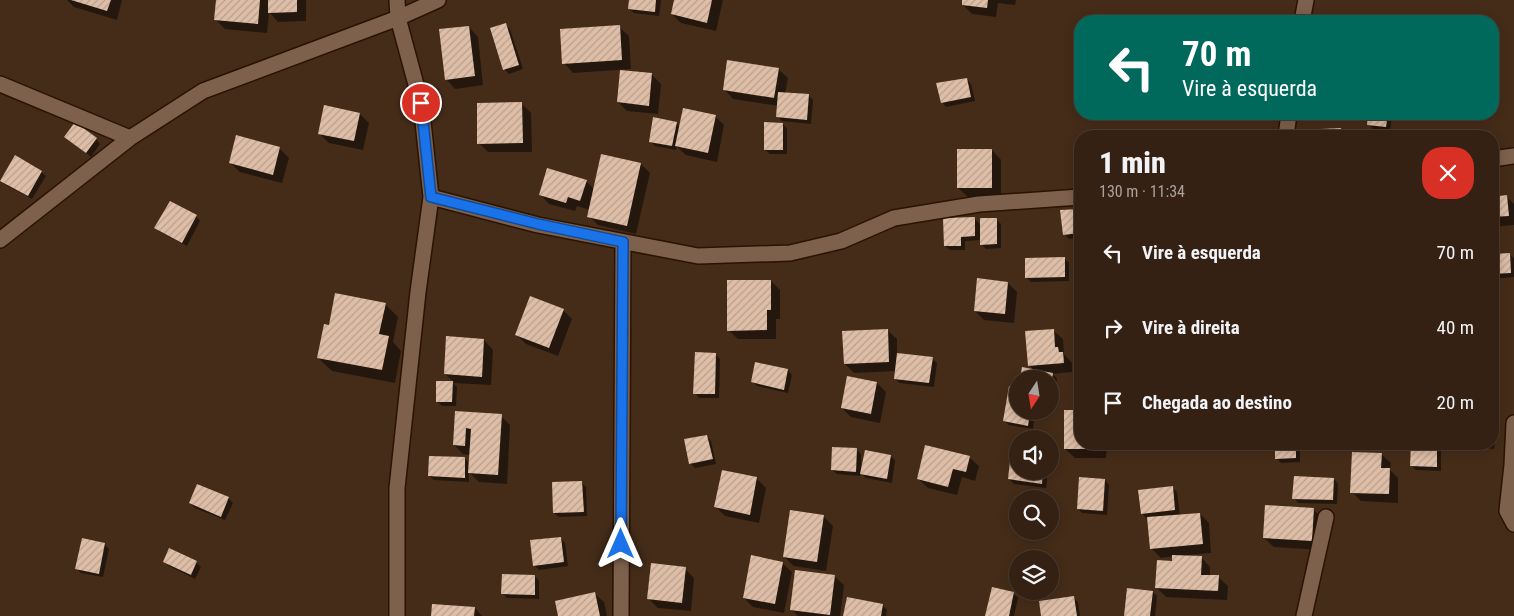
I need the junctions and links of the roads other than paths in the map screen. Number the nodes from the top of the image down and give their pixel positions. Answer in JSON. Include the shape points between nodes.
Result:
{"nodes":[{"id":1,"x":397,"y":0,"type":"edge"},
{"id":2,"x":438,"y":0,"type":"edge"},
{"id":3,"x":1306,"y":0,"type":"edge"},
{"id":4,"x":1303,"y":15,"type":"edge"},
{"id":5,"x":398,"y":18,"type":"junction"},
{"id":6,"x":0,"y":84,"type":"edge"},
{"id":7,"x":130,"y":138,"type":"junction"},
{"id":8,"x":1514,"y":156,"type":"edge"},
{"id":9,"x":1499,"y":158,"type":"edge"},
{"id":10,"x":431,"y":197,"type":"junction"},
{"id":11,"x":1074,"y":197,"type":"edge"},
{"id":12,"x":0,"y":240,"type":"edge"},
{"id":13,"x":623,"y":242,"type":"junction"},
{"id":14,"x":1514,"y":423,"type":"edge"},
{"id":15,"x":1326,"y":517,"type":"dead end"},
{"id":16,"x":1514,"y":524,"type":"edge"},
{"id":17,"x":397,"y":616,"type":"edge"},
{"id":18,"x":621,"y":616,"type":"edge"},
{"id":19,"x":1304,"y":616,"type":"edge"}],
"edges":[{"from":1,"to":5,"type":"street"},
{"from":2,"to":5,"type":"street"},
{"from":3,"to":4,"type":"street"},
{"from":5,"to":7,"type":"street","via":[[203,91]]},
{"from":5,"to":10,"type":"street","via":[[421,103]]},
{"from":6,"to":7,"type":"street"},
{"from":7,"to":12,"type":"street"},
{"from":8,"to":9,"type":"street"},
{"from":10,"to":13,"type":"street"},
{"from":10,"to":17,"type":"street","via":[[398,488]]},
{"from":11,"to":13,"type":"street","via":[[979,204],[894,218],[841,241],[790,253],[698,256]]},
{"from":13,"to":18,"type":"street"},
{"from":14,"to":16,"type":"street","via":[[1507,511]]},
{"from":15,"to":19,"type":"street"}]}
